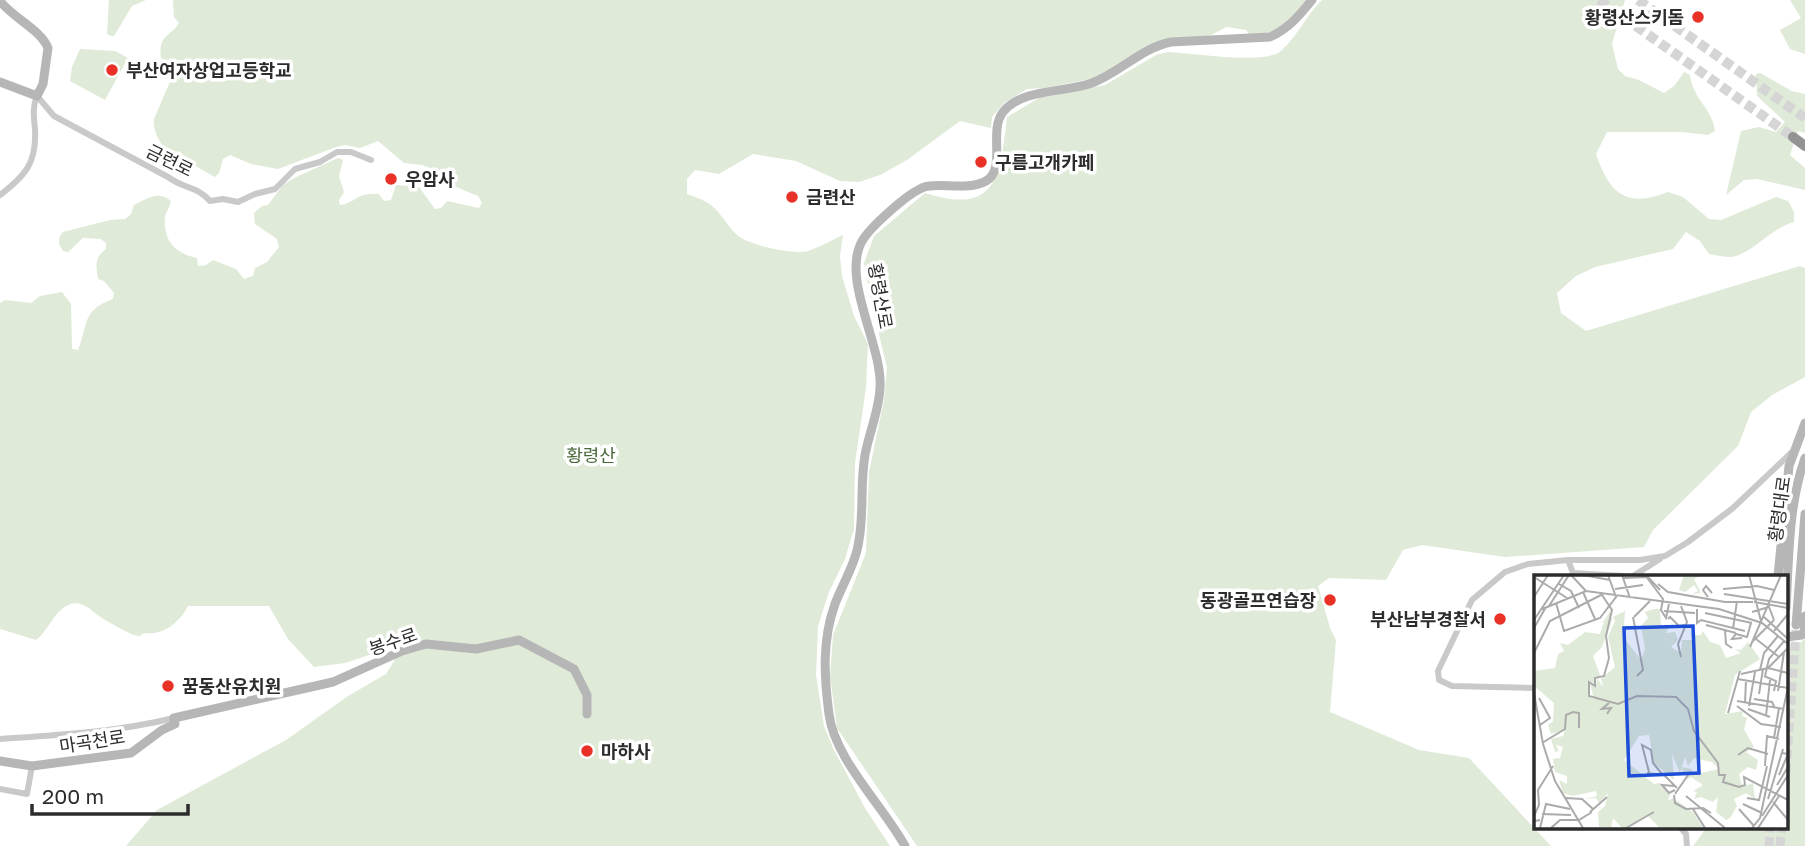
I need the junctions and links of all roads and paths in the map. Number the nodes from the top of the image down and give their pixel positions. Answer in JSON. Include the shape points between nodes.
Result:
{"nodes":[{"id":1,"x":1312,"y":0,"type":"edge"},
{"id":2,"x":0,"y":1,"type":"edge"},
{"id":3,"x":0,"y":82,"type":"edge"},
{"id":4,"x":37,"y":96,"type":"junction"},
{"id":5,"x":1793,"y":137,"type":"tunnel mouth"},
{"id":6,"x":1805,"y":146,"type":"edge"},
{"id":7,"x":371,"y":160,"type":"dead end"},
{"id":8,"x":0,"y":195,"type":"edge"},
{"id":9,"x":1805,"y":423,"type":"edge"},
{"id":10,"x":1794,"y":451,"type":"junction"},
{"id":11,"x":1805,"y":458,"type":"edge"},
{"id":12,"x":1805,"y":514,"type":"edge"},
{"id":13,"x":1665,"y":556,"type":"junction"},
{"id":14,"x":1567,"y":560,"type":"junction"},
{"id":15,"x":1606,"y":575,"type":"edge"},
{"id":16,"x":1635,"y":575,"type":"edge"},
{"id":17,"x":1778,"y":575,"type":"edge"},
{"id":18,"x":1787,"y":592,"type":"edge"},
{"id":19,"x":1805,"y":616,"type":"edge"},
{"id":20,"x":1796,"y":625,"type":"tunnel mouth"},
{"id":21,"x":1787,"y":636,"type":"tunnel mouth"},
{"id":22,"x":1534,"y":688,"type":"edge"},
{"id":23,"x":587,"y":714,"type":"dead end"},
{"id":24,"x":174,"y":718,"type":"junction"},
{"id":25,"x":0,"y":739,"type":"edge"},
{"id":26,"x":0,"y":761,"type":"edge"},
{"id":27,"x":32,"y":766,"type":"junction"},
{"id":28,"x":0,"y":789,"type":"edge"},
{"id":29,"x":1682,"y":828,"type":"edge"},
{"id":30,"x":905,"y":846,"type":"edge"},
{"id":31,"x":1687,"y":846,"type":"edge"}],
"edges":[{"from":1,"to":30,"type":"street","name":"황령산로","via":[[1283,32],[1270,37],[1159,44],[1091,83],[1008,106],[997,127],[994,175],[985,182],[914,191],[861,243],[857,274],[880,372],[880,392],[865,456],[860,539],[828,629],[824,661],[832,730]]},
{"from":2,"to":4,"type":"street","via":[[48,48]]},
{"from":3,"to":4,"type":"street","name":"금련로"},
{"from":4,"to":7,"type":"street","name":"금련로","via":[[54,116],[180,186],[200,189],[210,201],[238,202],[275,189],[295,169],[337,152]]},
{"from":4,"to":8,"type":"street","via":[[32,162]]},
{"from":5,"to":6,"type":"highway"},
{"from":9,"to":10,"type":"street"},
{"from":10,"to":13,"type":"street","via":[[1733,508]]},
{"from":10,"to":17,"type":"street","via":[[1786,485]]},
{"from":11,"to":18,"type":"street","name":"황령대로","via":[[1792,510]]},
{"from":12,"to":20,"type":"street","name":"황령대로"},
{"from":13,"to":14,"type":"street"},
{"from":13,"to":16,"type":"street"},
{"from":14,"to":15,"type":"street","via":[[1573,573]]},
{"from":14,"to":22,"type":"street","via":[[1514,567],[1479,594],[1467,608],[1438,673],[1440,682],[1452,686]]},
{"from":19,"to":21,"type":"street","via":[[1802,635]]},
{"from":23,"to":24,"type":"street","name":"봉수로","via":[[587,695],[574,669],[519,640],[476,649],[426,644],[333,682]]},
{"from":24,"to":25,"type":"street","via":[[92,733]]},
{"from":24,"to":27,"type":"street","name":"마곡천로","via":[[175,724],[131,753]]},
{"from":26,"to":27,"type":"street","name":"마곡천로"},
{"from":27,"to":28,"type":"street","via":[[27,794]]},
{"from":29,"to":31,"type":"street"}]}
